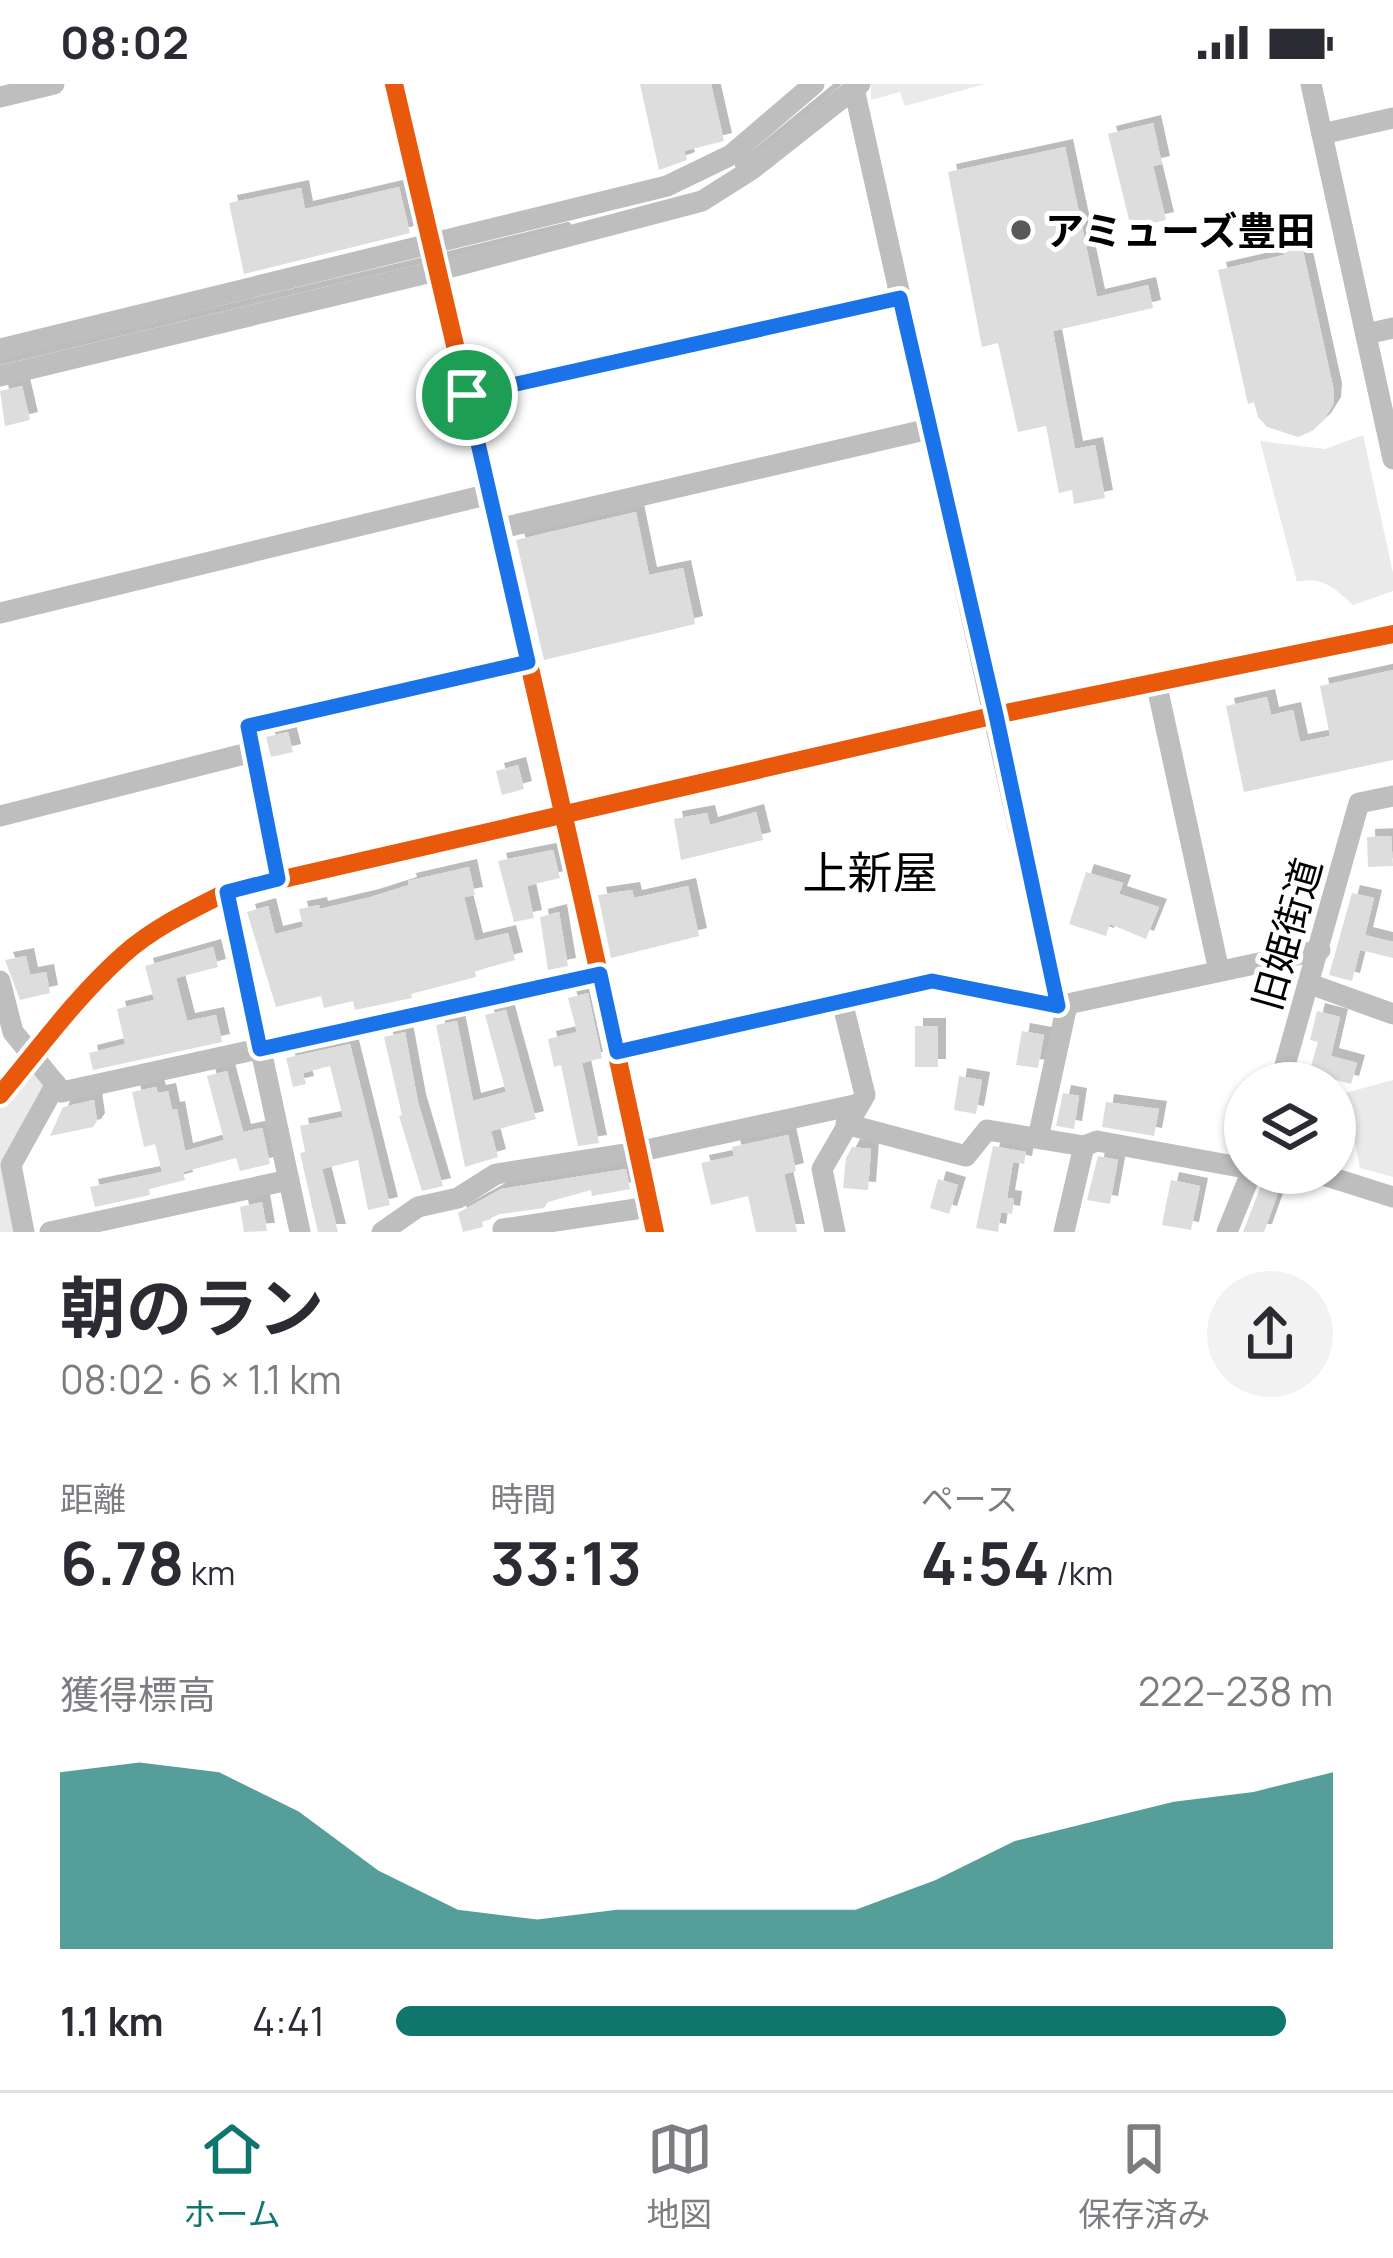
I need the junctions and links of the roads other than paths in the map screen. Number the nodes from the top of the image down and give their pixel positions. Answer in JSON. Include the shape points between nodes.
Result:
{"nodes":[{"id":1,"x":54,"y":84,"type":"edge"},
{"id":2,"x":394,"y":84,"type":"edge"},
{"id":3,"x":814,"y":84,"type":"edge"},
{"id":4,"x":1311,"y":84,"type":"edge"},
{"id":5,"x":855,"y":85,"type":"edge"},
{"id":6,"x":0,"y":97,"type":"edge"},
{"id":7,"x":1393,"y":118,"type":"edge"},
{"id":8,"x":1322,"y":134,"type":"junction"},
{"id":9,"x":431,"y":242,"type":"junction"},
{"id":10,"x":440,"y":270,"type":"junction"},
{"id":11,"x":900,"y":298,"type":"junction"},
{"id":12,"x":1393,"y":328,"type":"edge"},
{"id":13,"x":1366,"y":334,"type":"junction"},
{"id":14,"x":0,"y":349,"type":"edge"},
{"id":15,"x":0,"y":376,"type":"edge"},
{"id":16,"x":467,"y":395,"type":"junction"},
{"id":17,"x":928,"y":429,"type":"junction"},
{"id":18,"x":1393,"y":459,"type":"edge"},
{"id":19,"x":490,"y":494,"type":"junction"},
{"id":20,"x":497,"y":529,"type":"junction"},
{"id":21,"x":0,"y":613,"type":"edge"},
{"id":22,"x":1393,"y":634,"type":"edge"},
{"id":23,"x":528,"y":662,"type":"junction"},
{"id":24,"x":1156,"y":682,"type":"junction"},
{"id":25,"x":996,"y":715,"type":"junction"},
{"id":26,"x":252,"y":752,"type":"junction"},
{"id":27,"x":1393,"y":796,"type":"edge"},
{"id":28,"x":561,"y":814,"type":"junction"},
{"id":29,"x":0,"y":816,"type":"edge"},
{"id":30,"x":278,"y":879,"type":"junction"},
{"id":31,"x":227,"y":892,"type":"junction"},
{"id":32,"x":1320,"y":950,"type":"junction"},
{"id":33,"x":1219,"y":971,"type":"junction"},
{"id":34,"x":600,"y":974,"type":"junction"},
{"id":35,"x":0,"y":981,"type":"edge"},
{"id":36,"x":1310,"y":985,"type":"junction"},
{"id":37,"x":842,"y":1001,"type":"junction"},
{"id":38,"x":1063,"y":1005,"type":"junction"},
{"id":39,"x":1393,"y":1015,"type":"edge"},
{"id":40,"x":260,"y":1049,"type":"junction"},
{"id":41,"x":617,"y":1052,"type":"junction"},
{"id":42,"x":34,"y":1054,"type":"junction"},
{"id":43,"x":1286,"y":1062,"type":"edge"},
{"id":44,"x":56,"y":1084,"type":"junction"},
{"id":45,"x":0,"y":1095,"type":"edge"},
{"id":46,"x":859,"y":1104,"type":"junction"},
{"id":47,"x":846,"y":1124,"type":"junction"},
{"id":48,"x":1038,"y":1138,"type":"junction"},
{"id":49,"x":1084,"y":1146,"type":"junction"},
{"id":50,"x":638,"y":1152,"type":"junction"},
{"id":51,"x":1224,"y":1166,"type":"edge"},
{"id":52,"x":289,"y":1180,"type":"junction"},
{"id":53,"x":1356,"y":1185,"type":"edge"},
{"id":54,"x":1240,"y":1194,"type":"edge"},
{"id":55,"x":1393,"y":1197,"type":"edge"},
{"id":56,"x":650,"y":1207,"type":"junction"},
{"id":57,"x":503,"y":1228,"type":"dead end"},
{"id":58,"x":24,"y":1232,"type":"edge"},
{"id":59,"x":50,"y":1232,"type":"edge"},
{"id":60,"x":300,"y":1232,"type":"edge"},
{"id":61,"x":382,"y":1232,"type":"edge"},
{"id":62,"x":655,"y":1232,"type":"edge"},
{"id":63,"x":836,"y":1232,"type":"edge"},
{"id":64,"x":1064,"y":1232,"type":"edge"},
{"id":65,"x":1227,"y":1232,"type":"edge"}],
"edges":[{"from":1,"to":6,"type":"street"},
{"from":2,"to":9,"type":"street"},
{"from":3,"to":9,"type":"street","via":[[701,172]]},
{"from":4,"to":8,"type":"street"},
{"from":5,"to":10,"type":"street","via":[[702,200]]},
{"from":5,"to":11,"type":"street"},
{"from":7,"to":8,"type":"street"},
{"from":8,"to":13,"type":"street"},
{"from":9,"to":10,"type":"street"},
{"from":9,"to":14,"type":"street"},
{"from":10,"to":15,"type":"street"},
{"from":10,"to":16,"type":"street"},
{"from":11,"to":16,"type":"street"},
{"from":11,"to":17,"type":"street"},
{"from":12,"to":13,"type":"street"},
{"from":13,"to":18,"type":"street"},
{"from":16,"to":19,"type":"street"},
{"from":17,"to":20,"type":"street"},
{"from":17,"to":25,"type":"street"},
{"from":19,"to":20,"type":"street"},
{"from":19,"to":21,"type":"street"},
{"from":20,"to":23,"type":"street"},
{"from":22,"to":24,"type":"street"},
{"from":23,"to":26,"type":"street","via":[[248,726]]},
{"from":23,"to":28,"type":"street"},
{"from":24,"to":25,"type":"street"},
{"from":24,"to":33,"type":"street"},
{"from":25,"to":28,"type":"street"},
{"from":25,"to":38,"type":"street"},
{"from":26,"to":29,"type":"street"},
{"from":26,"to":30,"type":"street"},
{"from":27,"to":32,"type":"street","name":"旧姫街道","via":[[1359,803]]},
{"from":28,"to":30,"type":"street"},
{"from":28,"to":34,"type":"street"},
{"from":30,"to":31,"type":"street"},
{"from":31,"to":40,"type":"street"},
{"from":31,"to":42,"type":"street","via":[[126,952]]},
{"from":32,"to":33,"type":"street"},
{"from":32,"to":36,"type":"street","name":"旧姫街道"},
{"from":33,"to":38,"type":"street"},
{"from":34,"to":40,"type":"street"},
{"from":34,"to":41,"type":"street"},
{"from":35,"to":42,"type":"street","via":[[13,1032]]},
{"from":36,"to":39,"type":"street"},
{"from":36,"to":43,"type":"street","name":"旧姫街道"},
{"from":37,"to":38,"type":"street","via":[[932,981]]},
{"from":37,"to":41,"type":"street"},
{"from":37,"to":46,"type":"street","via":[[865,1095]]},
{"from":38,"to":48,"type":"street"},
{"from":40,"to":44,"type":"street","via":[[62,1092]]},
{"from":40,"to":52,"type":"street"},
{"from":41,"to":50,"type":"street"},
{"from":42,"to":44,"type":"street"},
{"from":42,"to":45,"type":"street"},
{"from":44,"to":58,"type":"street","via":[[10,1165]]},
{"from":46,"to":47,"type":"street"},
{"from":46,"to":50,"type":"street"},
{"from":47,"to":48,"type":"street","via":[[966,1156],[987,1130]]},
{"from":47,"to":63,"type":"street","via":[[822,1169]]},
{"from":48,"to":49,"type":"street"},
{"from":49,"to":51,"type":"street","via":[[1097,1141]]},
{"from":49,"to":64,"type":"street"},
{"from":50,"to":56,"type":"street"},
{"from":50,"to":61,"type":"street","via":[[496,1174]]},
{"from":52,"to":59,"type":"street"},
{"from":52,"to":60,"type":"street"},
{"from":53,"to":55,"type":"street"},
{"from":54,"to":65,"type":"street"},
{"from":56,"to":57,"type":"street"},
{"from":56,"to":62,"type":"street"}]}
